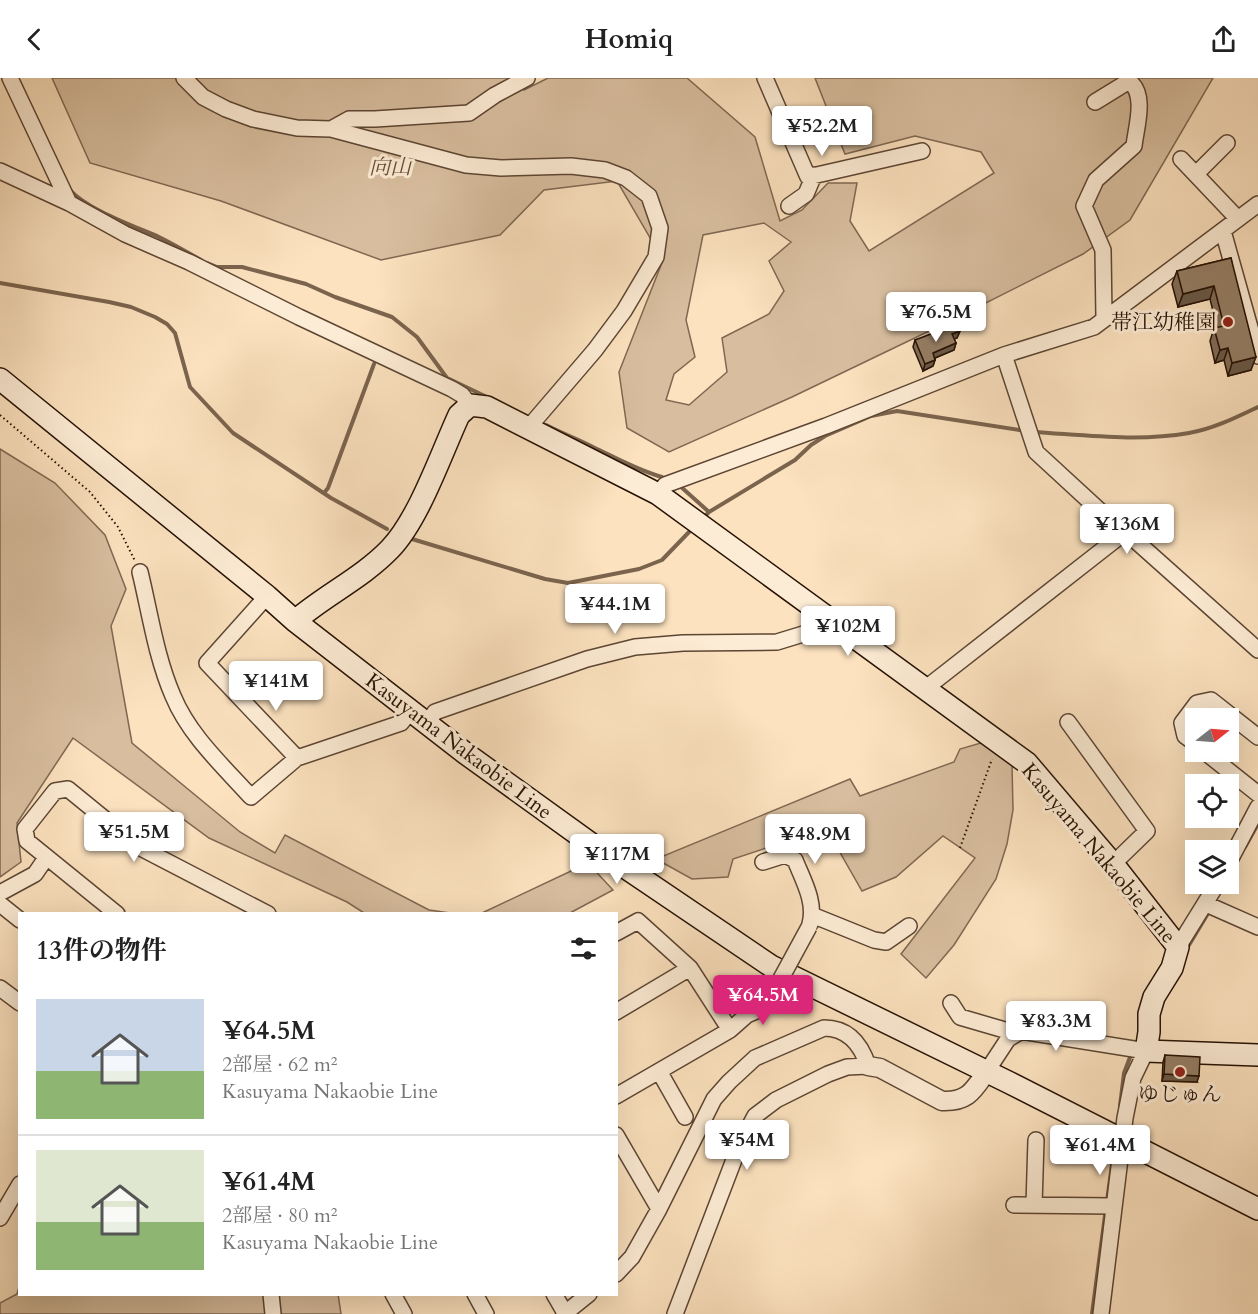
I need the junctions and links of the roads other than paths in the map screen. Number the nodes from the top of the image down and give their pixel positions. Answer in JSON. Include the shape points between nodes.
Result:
{"nodes":[{"id":1,"x":10,"y":78,"type":"edge"},
{"id":2,"x":184,"y":78,"type":"edge"},
{"id":3,"x":527,"y":78,"type":"edge"},
{"id":4,"x":765,"y":78,"type":"edge"},
{"id":5,"x":1095,"y":102,"type":"dead end"},
{"id":6,"x":331,"y":129,"type":"junction"},
{"id":7,"x":1227,"y":143,"type":"dead end"},
{"id":8,"x":922,"y":151,"type":"dead end"},
{"id":9,"x":1181,"y":159,"type":"dead end"},
{"id":10,"x":0,"y":171,"type":"edge"},
{"id":11,"x":1196,"y":174,"type":"junction"},
{"id":12,"x":814,"y":175,"type":"junction"},
{"id":13,"x":69,"y":203,"type":"junction"},
{"id":14,"x":1258,"y":204,"type":"edge"},
{"id":15,"x":789,"y":206,"type":"dead end"},
{"id":16,"x":1238,"y":219,"type":"junction"},
{"id":17,"x":1223,"y":231,"type":"junction"},
{"id":18,"x":1251,"y":305,"type":"edge"},
{"id":19,"x":1104,"y":318,"type":"junction"},
{"id":20,"x":1004,"y":355,"type":"junction"},
{"id":21,"x":1258,"y":356,"type":"edge"},
{"id":22,"x":0,"y":379,"type":"edge"},
{"id":23,"x":470,"y":405,"type":"junction"},
{"id":24,"x":529,"y":428,"type":"junction"},
{"id":25,"x":658,"y":494,"type":"junction"},
{"id":26,"x":1124,"y":533,"type":"junction"},
{"id":27,"x":140,"y":572,"type":"road end"},
{"id":28,"x":267,"y":596,"type":"junction"},
{"id":29,"x":295,"y":621,"type":"junction"},
{"id":30,"x":836,"y":624,"type":"junction"},
{"id":31,"x":1258,"y":650,"type":"edge"},
{"id":32,"x":926,"y":688,"type":"junction"},
{"id":33,"x":1193,"y":708,"type":"edge"},
{"id":34,"x":1220,"y":708,"type":"edge"},
{"id":35,"x":419,"y":717,"type":"junction"},
{"id":36,"x":1185,"y":719,"type":"edge"},
{"id":37,"x":1068,"y":722,"type":"dead end"},
{"id":38,"x":1239,"y":722,"type":"edge"},
{"id":39,"x":1185,"y":736,"type":"edge"},
{"id":40,"x":1258,"y":737,"type":"edge"},
{"id":41,"x":297,"y":758,"type":"junction"},
{"id":42,"x":1218,"y":762,"type":"edge"},
{"id":43,"x":1258,"y":794,"type":"edge"},
{"id":44,"x":1258,"y":807,"type":"edge"},
{"id":45,"x":1239,"y":843,"type":"edge"},
{"id":46,"x":46,"y":858,"type":"junction"},
{"id":47,"x":763,"y":862,"type":"dead end"},
{"id":48,"x":1113,"y":864,"type":"junction"},
{"id":49,"x":0,"y":893,"type":"edge"},
{"id":50,"x":1214,"y":894,"type":"edge"},
{"id":51,"x":0,"y":904,"type":"edge"},
{"id":52,"x":1210,"y":906,"type":"junction"},
{"id":53,"x":114,"y":912,"type":"edge"},
{"id":54,"x":264,"y":912,"type":"edge"},
{"id":55,"x":18,"y":918,"type":"edge"},
{"id":56,"x":811,"y":921,"type":"junction"},
{"id":57,"x":909,"y":926,"type":"dead end"},
{"id":58,"x":1258,"y":927,"type":"edge"},
{"id":59,"x":618,"y":932,"type":"edge"},
{"id":60,"x":1178,"y":947,"type":"junction"},
{"id":61,"x":690,"y":968,"type":"junction"},
{"id":62,"x":0,"y":988,"type":"edge"},
{"id":63,"x":18,"y":1002,"type":"edge"},
{"id":64,"x":951,"y":1003,"type":"dead end"},
{"id":65,"x":618,"y":1011,"type":"edge"},
{"id":66,"x":730,"y":1030,"type":"junction"},
{"id":67,"x":1015,"y":1033,"type":"junction"},
{"id":68,"x":1138,"y":1050,"type":"junction"},
{"id":69,"x":1258,"y":1055,"type":"edge"},
{"id":70,"x":868,"y":1066,"type":"junction"},
{"id":71,"x":659,"y":1071,"type":"junction"},
{"id":72,"x":987,"y":1071,"type":"junction"},
{"id":73,"x":618,"y":1095,"type":"edge"},
{"id":74,"x":685,"y":1118,"type":"dead end"},
{"id":75,"x":618,"y":1138,"type":"edge"},
{"id":76,"x":1122,"y":1138,"type":"junction"},
{"id":77,"x":1036,"y":1140,"type":"dead end"},
{"id":78,"x":18,"y":1187,"type":"edge"},
{"id":79,"x":1014,"y":1205,"type":"dead end"},
{"id":80,"x":1034,"y":1205,"type":"junction"},
{"id":81,"x":1108,"y":1206,"type":"junction"},
{"id":82,"x":659,"y":1209,"type":"junction"},
{"id":83,"x":1258,"y":1209,"type":"edge"},
{"id":84,"x":0,"y":1218,"type":"edge"},
{"id":85,"x":618,"y":1272,"type":"edge"},
{"id":86,"x":271,"y":1296,"type":"edge"},
{"id":87,"x":394,"y":1296,"type":"edge"},
{"id":88,"x":476,"y":1296,"type":"edge"},
{"id":89,"x":555,"y":1296,"type":"edge"},
{"id":90,"x":587,"y":1296,"type":"edge"},
{"id":91,"x":273,"y":1314,"type":"edge"},
{"id":92,"x":404,"y":1314,"type":"edge"},
{"id":93,"x":486,"y":1314,"type":"edge"},
{"id":94,"x":564,"y":1314,"type":"edge"},
{"id":95,"x":675,"y":1314,"type":"edge"},
{"id":96,"x":1101,"y":1314,"type":"edge"}],
"edges":[{"from":1,"to":13,"type":"street"},
{"from":2,"to":6,"type":"street","via":[[203,97],[253,119],[297,128]]},
{"from":3,"to":6,"type":"street","via":[[469,113],[349,118]]},
{"from":4,"to":12,"type":"street","via":[[808,177]]},
{"from":5,"to":19,"type":"street","via":[[1129,81],[1139,96],[1134,146],[1096,180],[1084,206],[1103,250]]},
{"from":6,"to":24,"type":"street","via":[[466,165],[605,170],[626,178],[649,196],[660,228],[656,258],[596,350]]},
{"from":7,"to":11,"type":"street"},
{"from":8,"to":12,"type":"street"},
{"from":9,"to":11,"type":"street"},
{"from":10,"to":13,"type":"street"},
{"from":11,"to":16,"type":"street"},
{"from":12,"to":15,"type":"street","via":[[806,194]]},
{"from":13,"to":23,"type":"street","via":[[125,234],[452,389]]},
{"from":14,"to":16,"type":"street"},
{"from":16,"to":17,"type":"street"},
{"from":17,"to":18,"type":"street"},
{"from":17,"to":19,"type":"street"},
{"from":18,"to":21,"type":"street"},
{"from":19,"to":20,"type":"street","via":[[1094,327]]},
{"from":20,"to":25,"type":"street","via":[[665,485]]},
{"from":20,"to":26,"type":"street","via":[[1036,452]]},
{"from":22,"to":28,"type":"main road","name":"Kasuyama Nakaobie Line"},
{"from":23,"to":24,"type":"main road","name":"Kasuyama Nakaobie Line","via":[[487,407]]},
{"from":23,"to":29,"type":"main road","via":[[459,415],[415,513],[391,548]]},
{"from":24,"to":25,"type":"main road","name":"Kasuyama Nakaobie Line"},
{"from":25,"to":30,"type":"main road","name":"Kasuyama Nakaobie Line"},
{"from":26,"to":31,"type":"street"},
{"from":26,"to":32,"type":"street"},
{"from":27,"to":41,"type":"street","via":[[173,698],[201,742],[251,797]]},
{"from":28,"to":29,"type":"main road","name":"Kasuyama Nakaobie Line"},
{"from":28,"to":41,"type":"street","via":[[207,663]]},
{"from":29,"to":35,"type":"main road","name":"Kasuyama Nakaobie Line"},
{"from":30,"to":32,"type":"main road","name":"Kasuyama Nakaobie Line"},
{"from":30,"to":35,"type":"street","via":[[777,642],[635,647],[587,659]]},
{"from":32,"to":48,"type":"main road","name":"Kasuyama Nakaobie Line","via":[[1027,763]]},
{"from":33,"to":34,"type":"street","via":[[1210,700]]},
{"from":35,"to":41,"type":"street"},
{"from":35,"to":72,"type":"main road","name":"Kasuyama Nakaobie Line","via":[[601,851],[771,966]]},
{"from":36,"to":39,"type":"street"},
{"from":37,"to":48,"type":"street","via":[[1147,831]]},
{"from":38,"to":40,"type":"street"},
{"from":42,"to":43,"type":"street"},
{"from":44,"to":45,"type":"street"},
{"from":46,"to":49,"type":"street","via":[[35,874]]},
{"from":46,"to":53,"type":"street"},
{"from":46,"to":54,"type":"street","via":[[27,842],[25,829],[55,791],[68,789],[139,847]]},
{"from":47,"to":56,"type":"street","via":[[785,855],[795,860],[809,897]]},
{"from":48,"to":60,"type":"main road","name":"Kasuyama Nakaobie Line"},
{"from":50,"to":52,"type":"street"},
{"from":51,"to":55,"type":"street"},
{"from":52,"to":58,"type":"street"},
{"from":52,"to":60,"type":"street"},
{"from":56,"to":57,"type":"street","via":[[886,942]]},
{"from":56,"to":66,"type":"street","bridge":true,"via":[[763,1008],[747,1015]]},
{"from":59,"to":61,"type":"street","via":[[638,921]]},
{"from":60,"to":68,"type":"main road","name":"Kasuyama Nakaobie Line","via":[[1172,968],[1154,997],[1149,1032]]},
{"from":61,"to":65,"type":"street"},
{"from":61,"to":66,"type":"street"},
{"from":62,"to":63,"type":"street"},
{"from":64,"to":67,"type":"street","via":[[960,1017]]},
{"from":66,"to":71,"type":"street"},
{"from":67,"to":68,"type":"street","via":[[1027,1030]]},
{"from":67,"to":72,"type":"street"},
{"from":68,"to":69,"type":"main road"},
{"from":68,"to":76,"type":"street"},
{"from":70,"to":72,"type":"street","via":[[880,1068],[942,1101],[953,1102],[972,1093]]},
{"from":70,"to":82,"type":"street","via":[[863,1050],[849,1034],[836,1028],[824,1028],[755,1058],[714,1099]]},
{"from":70,"to":95,"type":"street","via":[[847,1067],[828,1074],[776,1100],[755,1116],[740,1144]]},
{"from":71,"to":73,"type":"street"},
{"from":71,"to":74,"type":"street"},
{"from":72,"to":76,"type":"main road","name":"Kasuyama Nakaobie Line"},
{"from":75,"to":82,"type":"street"},
{"from":76,"to":81,"type":"street"},
{"from":76,"to":83,"type":"main road","name":"Kasuyama Nakaobie Line"},
{"from":77,"to":80,"type":"street"},
{"from":78,"to":84,"type":"street"},
{"from":79,"to":80,"type":"street"},
{"from":80,"to":81,"type":"street"},
{"from":81,"to":96,"type":"street"},
{"from":82,"to":85,"type":"street","via":[[632,1257]]},
{"from":86,"to":91,"type":"street"},
{"from":87,"to":92,"type":"street"},
{"from":88,"to":93,"type":"street"},
{"from":89,"to":94,"type":"street"},
{"from":90,"to":94,"type":"street"}]}
